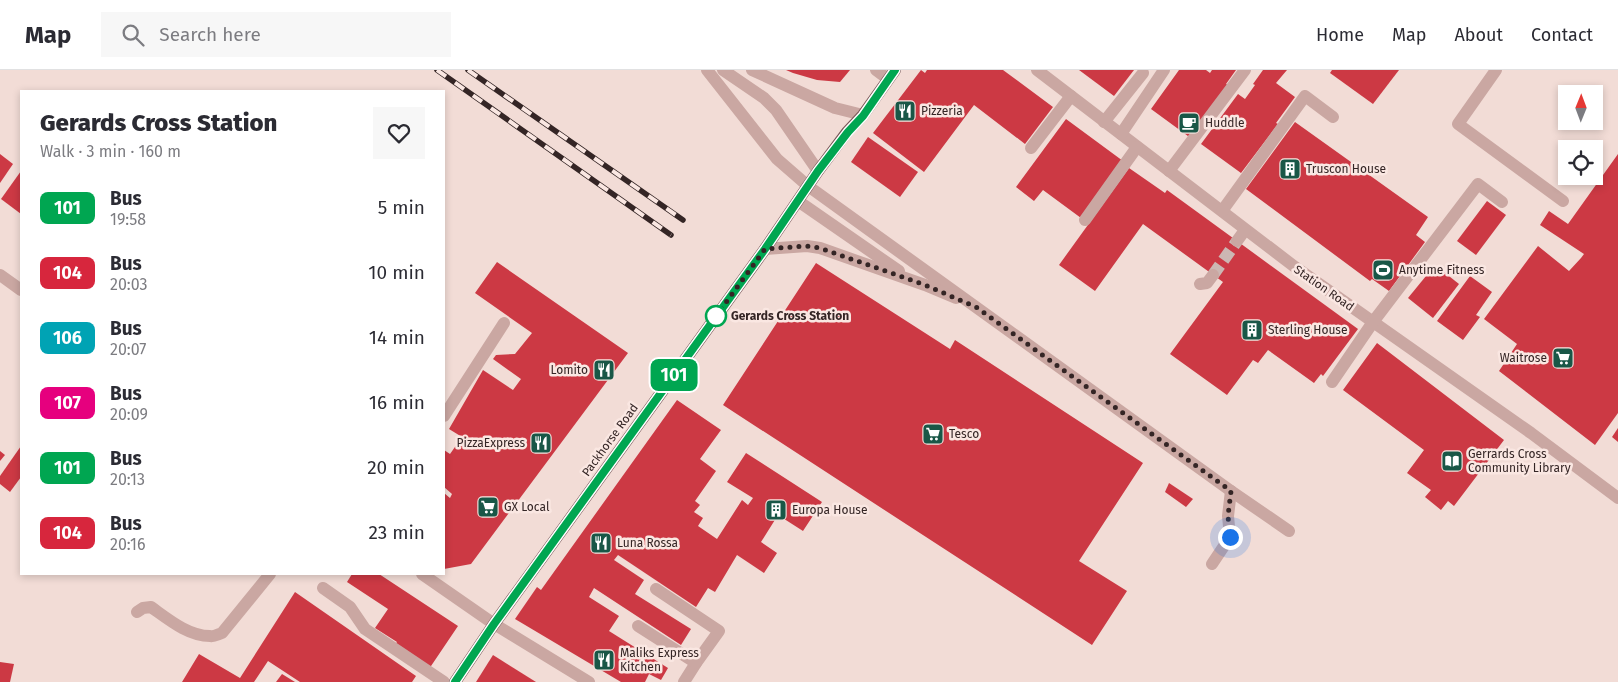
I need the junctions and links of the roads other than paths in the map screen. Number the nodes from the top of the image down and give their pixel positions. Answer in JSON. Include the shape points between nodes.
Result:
{"nodes":[{"id":1,"x":707,"y":70,"type":"edge"},
{"id":2,"x":724,"y":70,"type":"edge"},
{"id":3,"x":752,"y":70,"type":"edge"},
{"id":4,"x":876,"y":70,"type":"edge"},
{"id":5,"x":1037,"y":70,"type":"edge"},
{"id":6,"x":1164,"y":70,"type":"edge"},
{"id":7,"x":1245,"y":70,"type":"edge"},
{"id":8,"x":1496,"y":70,"type":"edge"},
{"id":9,"x":1143,"y":73,"type":"dead end"},
{"id":10,"x":892,"y":75,"type":"edge"},
{"id":11,"x":1071,"y":96,"type":"junction"},
{"id":12,"x":863,"y":116,"type":"junction"},
{"id":13,"x":1333,"y":117,"type":"dead end"},
{"id":14,"x":1104,"y":122,"type":"junction"},
{"id":15,"x":1121,"y":134,"type":"junction"},
{"id":16,"x":1137,"y":147,"type":"junction"},
{"id":17,"x":1030,"y":148,"type":"dead end"},
{"id":18,"x":818,"y":171,"type":"junction"},
{"id":19,"x":1169,"y":171,"type":"junction"},
{"id":20,"x":808,"y":186,"type":"junction"},
{"id":21,"x":798,"y":201,"type":"junction"},
{"id":22,"x":1563,"y":201,"type":"dead end"},
{"id":23,"x":1502,"y":202,"type":"dead end"},
{"id":24,"x":1222,"y":211,"type":"junction"},
{"id":25,"x":1085,"y":220,"type":"dead end"},
{"id":26,"x":1245,"y":230,"type":"junction"},
{"id":27,"x":1238,"y":241,"type":"tunnel mouth"},
{"id":28,"x":765,"y":249,"type":"junction"},
{"id":29,"x":0,"y":275,"type":"edge"},
{"id":30,"x":1213,"y":275,"type":"tunnel mouth"},
{"id":31,"x":1200,"y":284,"type":"dead end"},
{"id":32,"x":925,"y":285,"type":"junction"},
{"id":33,"x":20,"y":289,"type":"edge"},
{"id":34,"x":976,"y":307,"type":"junction"},
{"id":35,"x":1373,"y":322,"type":"junction"},
{"id":36,"x":504,"y":324,"type":"dead end"},
{"id":37,"x":1332,"y":382,"type":"dead end"},
{"id":38,"x":445,"y":414,"type":"edge"},
{"id":39,"x":1231,"y":491,"type":"junction"},
{"id":40,"x":1618,"y":498,"type":"edge"},
{"id":41,"x":1289,"y":530,"type":"dead end"},
{"id":42,"x":1212,"y":564,"type":"dead end"},
{"id":43,"x":269,"y":575,"type":"edge"},
{"id":44,"x":423,"y":575,"type":"edge"},
{"id":45,"x":323,"y":588,"type":"dead end"},
{"id":46,"x":656,"y":589,"type":"dead end"},
{"id":47,"x":137,"y":612,"type":"dead end"},
{"id":48,"x":494,"y":624,"type":"junction"},
{"id":49,"x":638,"y":626,"type":"dead end"},
{"id":50,"x":696,"y":662,"type":"junction"},
{"id":51,"x":444,"y":682,"type":"edge"},
{"id":52,"x":455,"y":682,"type":"edge"},
{"id":53,"x":590,"y":682,"type":"edge"},
{"id":54,"x":684,"y":682,"type":"edge"}],
"edges":[{"from":1,"to":20,"type":"street","via":[[777,158]]},
{"from":2,"to":18,"type":"street","via":[[776,110]]},
{"from":3,"to":12,"type":"street","via":[[835,108]]},
{"from":4,"to":10,"type":"street"},
{"from":5,"to":11,"type":"street","name":"Station Road"},
{"from":6,"to":15,"type":"street"},
{"from":7,"to":19,"type":"street"},
{"from":8,"to":22,"type":"street","via":[[1458,124]]},
{"from":9,"to":14,"type":"street"},
{"from":10,"to":12,"type":"main road","name":"Packhorse Road"},
{"from":11,"to":14,"type":"street","name":"Station Road"},
{"from":11,"to":17,"type":"street"},
{"from":12,"to":18,"type":"main road","name":"Packhorse Road"},
{"from":13,"to":24,"type":"street","via":[[1306,96]]},
{"from":14,"to":15,"type":"street","name":"Station Road"},
{"from":15,"to":16,"type":"street","name":"Station Road"},
{"from":16,"to":19,"type":"street","name":"Station Road"},
{"from":16,"to":25,"type":"street"},
{"from":18,"to":20,"type":"main road","name":"Packhorse Road"},
{"from":19,"to":24,"type":"street","name":"Station Road"},
{"from":20,"to":21,"type":"main road","name":"Packhorse Road"},
{"from":20,"to":34,"type":"street"},
{"from":21,"to":28,"type":"main road","name":"Packhorse Road"},
{"from":21,"to":32,"type":"street"},
{"from":23,"to":35,"type":"street","via":[[1478,184]]},
{"from":24,"to":26,"type":"street","name":"Station Road"},
{"from":26,"to":27,"type":"street"},
{"from":26,"to":35,"type":"street","name":"Station Road"},
{"from":28,"to":32,"type":"street","via":[[820,248]]},
{"from":28,"to":48,"type":"main road","name":"Packhorse Road"},
{"from":29,"to":33,"type":"street"},
{"from":30,"to":31,"type":"street","via":[[1207,283]]},
{"from":32,"to":34,"type":"street"},
{"from":34,"to":39,"type":"street"},
{"from":35,"to":37,"type":"street"},
{"from":35,"to":40,"type":"street","name":"Station Road"},
{"from":36,"to":38,"type":"street"},
{"from":39,"to":41,"type":"street"},
{"from":39,"to":42,"type":"street","via":[[1230,537]]},
{"from":43,"to":47,"type":"street","via":[[222,633],[212,637],[177,625],[152,607]]},
{"from":44,"to":48,"type":"street"},
{"from":45,"to":51,"type":"street","via":[[350,607],[365,629]]},
{"from":46,"to":50,"type":"street","via":[[719,631]]},
{"from":48,"to":52,"type":"main road","name":"Packhorse Road"},
{"from":48,"to":53,"type":"street"},
{"from":49,"to":50,"type":"street"},
{"from":50,"to":54,"type":"street"}]}
